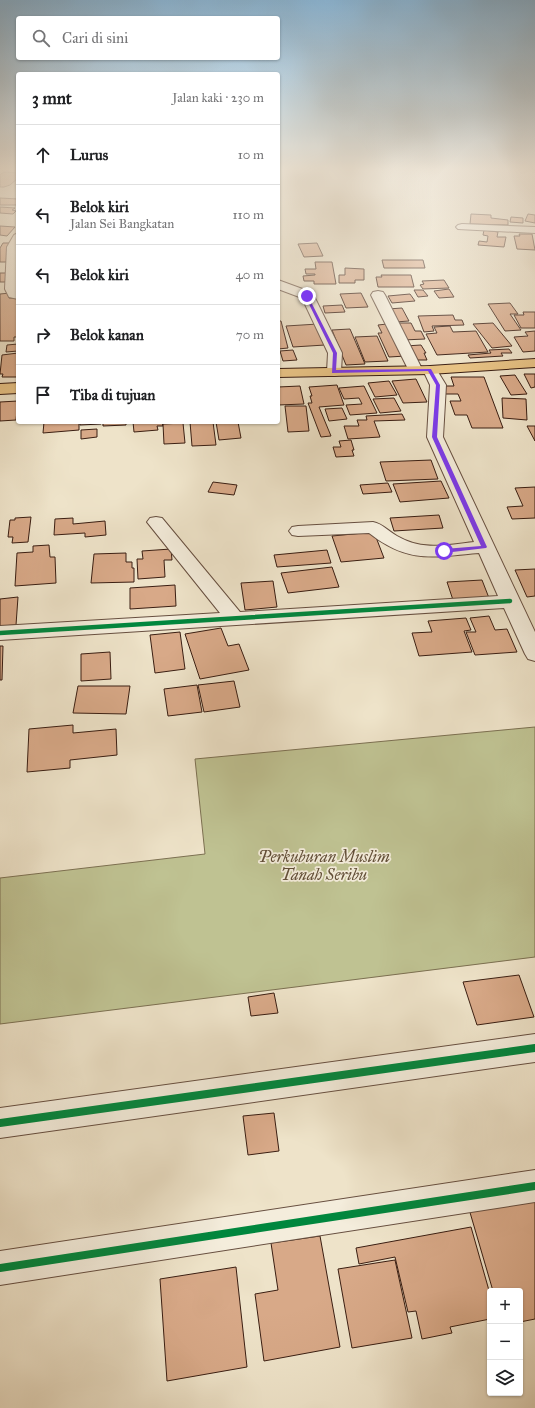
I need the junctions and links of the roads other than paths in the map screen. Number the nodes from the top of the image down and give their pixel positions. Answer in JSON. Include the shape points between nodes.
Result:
{"nodes":[{"id":1,"x":16,"y":241,"type":"edge"},
{"id":2,"x":280,"y":285,"type":"edge"},
{"id":3,"x":16,"y":294,"type":"edge"},
{"id":4,"x":378,"y":296,"type":"dead end"},
{"id":5,"x":535,"y":363,"type":"edge"},
{"id":6,"x":422,"y":369,"type":"junction"},
{"id":7,"x":334,"y":372,"type":"junction"},
{"id":8,"x":280,"y":373,"type":"edge"},
{"id":9,"x":16,"y":388,"type":"edge"},
{"id":10,"x":0,"y":389,"type":"edge"},
{"id":11,"x":156,"y":522,"type":"dead end"},
{"id":12,"x":298,"y":531,"type":"dead end"},
{"id":13,"x":484,"y":547,"type":"junction"},
{"id":14,"x":510,"y":601,"type":"junction"},
{"id":15,"x":235,"y":618,"type":"junction"},
{"id":16,"x":0,"y":633,"type":"edge"},
{"id":17,"x":535,"y":654,"type":"edge"},
{"id":18,"x":535,"y":1048,"type":"edge"},
{"id":19,"x":0,"y":1123,"type":"edge"},
{"id":20,"x":535,"y":1186,"type":"edge"},
{"id":21,"x":0,"y":1268,"type":"edge"}],
"edges":[{"from":1,"to":3,"type":"street","via":[[13,247],[11,289]]},
{"from":2,"to":7,"type":"street","via":[[307,296],[335,353]]},
{"from":4,"to":6,"type":"street"},
{"from":5,"to":6,"type":"main road"},
{"from":6,"to":7,"type":"main road"},
{"from":6,"to":13,"type":"street","via":[[438,385],[435,437]]},
{"from":7,"to":8,"type":"main road"},
{"from":9,"to":10,"type":"main road"},
{"from":11,"to":15,"type":"street"},
{"from":12,"to":13,"type":"street","via":[[373,527],[390,540],[413,550],[427,552]]},
{"from":13,"to":14,"type":"street"},
{"from":14,"to":15,"type":"street"},
{"from":14,"to":17,"type":"street"},
{"from":15,"to":16,"type":"street"},
{"from":18,"to":19,"type":"street"},
{"from":20,"to":21,"type":"street"}]}
